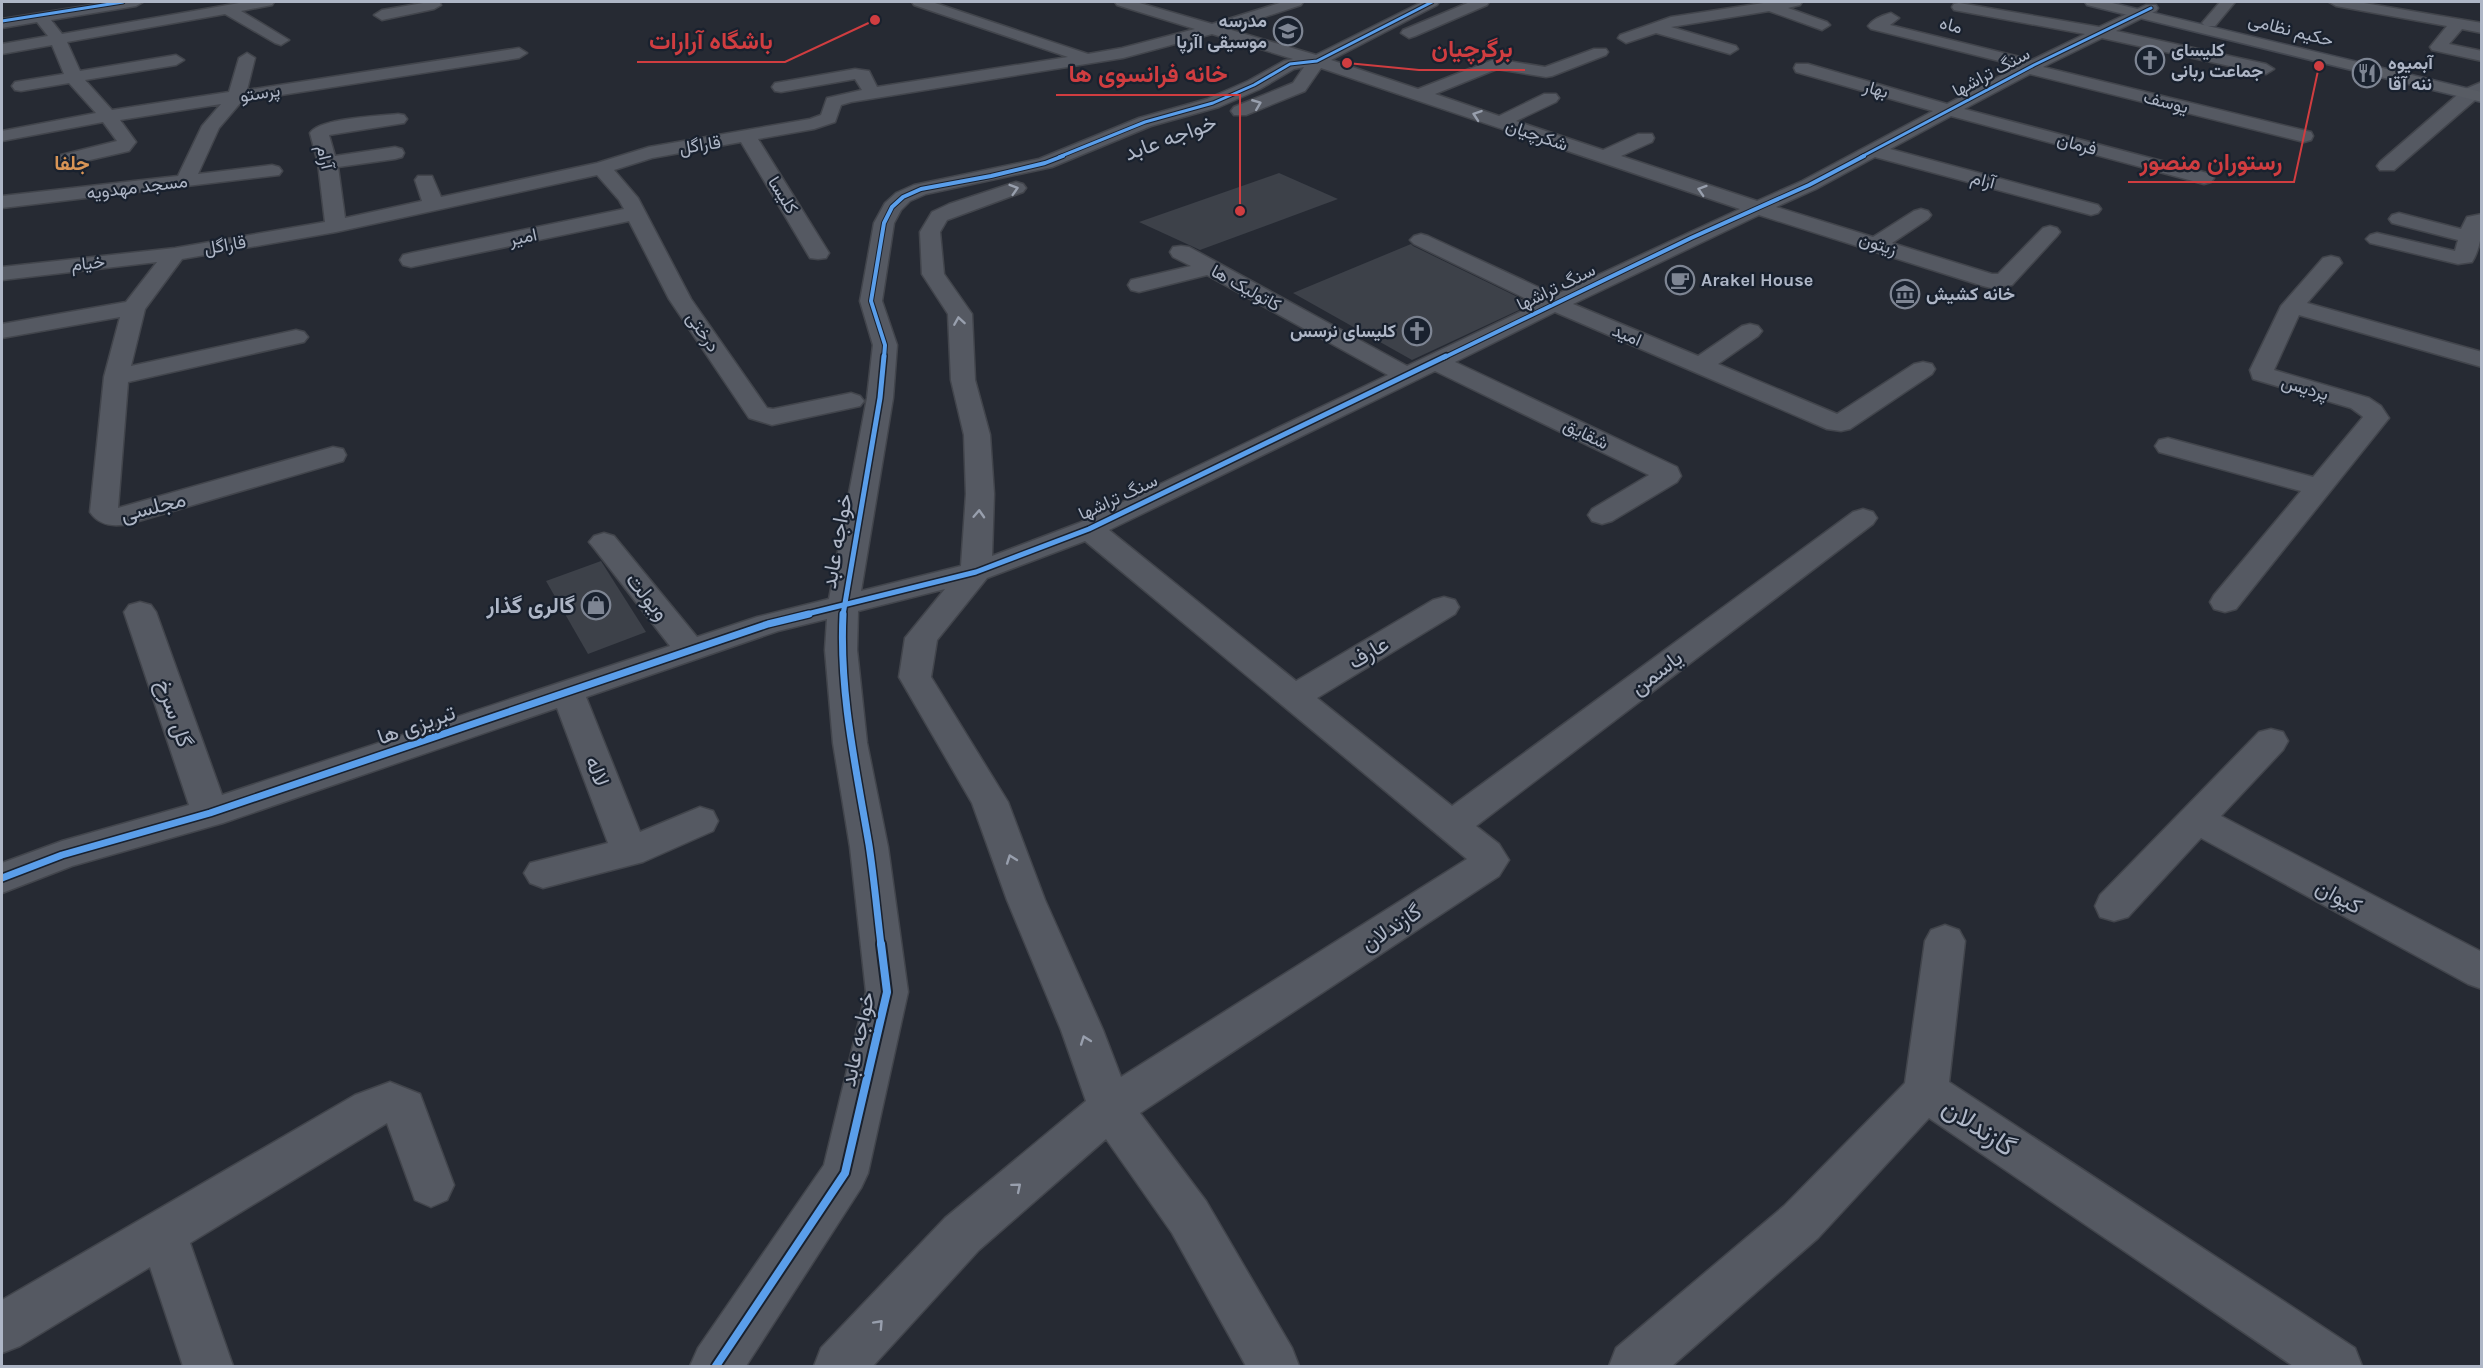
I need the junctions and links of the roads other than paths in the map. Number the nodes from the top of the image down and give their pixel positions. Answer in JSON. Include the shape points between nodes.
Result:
{"nodes":[{"id":1,"x":136,"y":2,"type":"edge"},
{"id":2,"x":267,"y":2,"type":"edge"},
{"id":3,"x":919,"y":2,"type":"edge"},
{"id":4,"x":1122,"y":2,"type":"edge"},
{"id":5,"x":1296,"y":2,"type":"edge"},
{"id":6,"x":1432,"y":2,"type":"edge"},
{"id":7,"x":1482,"y":2,"type":"edge"},
{"id":8,"x":1795,"y":2,"type":"edge"},
{"id":9,"x":2092,"y":2,"type":"edge"},
{"id":10,"x":2123,"y":2,"type":"edge"},
{"id":11,"x":2228,"y":2,"type":"edge"},
{"id":12,"x":2336,"y":2,"type":"edge"},
{"id":13,"x":434,"y":5,"type":"dead end"},
{"id":14,"x":404,"y":6,"type":"edge"},
{"id":15,"x":1773,"y":7,"type":"junction"},
{"id":16,"x":1959,"y":7,"type":"dead end"},
{"id":17,"x":227,"y":9,"type":"junction"},
{"id":18,"x":1704,"y":9,"type":"edge"},
{"id":19,"x":2481,"y":9,"type":"edge"},
{"id":20,"x":2146,"y":11,"type":"junction"},
{"id":21,"x":382,"y":15,"type":"dead end"},
{"id":22,"x":41,"y":17,"type":"junction"},
{"id":23,"x":1891,"y":18,"type":"dead end"},
{"id":24,"x":2,"y":23,"type":"edge"},
{"id":25,"x":2210,"y":23,"type":"junction"},
{"id":26,"x":1822,"y":25,"type":"dead end"},
{"id":27,"x":2470,"y":26,"type":"edge"},
{"id":28,"x":1656,"y":28,"type":"junction"},
{"id":29,"x":1213,"y":29,"type":"junction"},
{"id":30,"x":2098,"y":32,"type":"junction"},
{"id":31,"x":1626,"y":38,"type":"dead end"},
{"id":32,"x":58,"y":39,"type":"junction"},
{"id":33,"x":282,"y":40,"type":"dead end"},
{"id":34,"x":1391,"y":42,"type":"dead end"},
{"id":35,"x":463,"y":46,"type":"dead end"},
{"id":36,"x":2,"y":49,"type":"edge"},
{"id":37,"x":1730,"y":49,"type":"dead end"},
{"id":38,"x":1600,"y":52,"type":"dead end"},
{"id":39,"x":519,"y":53,"type":"dead end"},
{"id":40,"x":2481,"y":56,"type":"edge"},
{"id":41,"x":248,"y":58,"type":"dead end"},
{"id":42,"x":1089,"y":59,"type":"junction"},
{"id":43,"x":176,"y":60,"type":"dead end"},
{"id":44,"x":476,"y":60,"type":"junction"},
{"id":45,"x":1317,"y":61,"type":"junction"},
{"id":46,"x":2031,"y":67,"type":"junction"},
{"id":47,"x":1802,"y":68,"type":"dead end"},
{"id":48,"x":2266,"y":69,"type":"dead end"},
{"id":49,"x":74,"y":78,"type":"junction"},
{"id":50,"x":21,"y":86,"type":"dead end"},
{"id":51,"x":782,"y":87,"type":"dead end"},
{"id":52,"x":870,"y":91,"type":"junction"},
{"id":53,"x":2478,"y":91,"type":"edge"},
{"id":54,"x":114,"y":94,"type":"dead end"},
{"id":55,"x":1418,"y":95,"type":"junction"},
{"id":56,"x":236,"y":96,"type":"junction"},
{"id":57,"x":91,"y":97,"type":"junction"},
{"id":58,"x":1550,"y":98,"type":"dead end"},
{"id":59,"x":72,"y":100,"type":"dead end"},
{"id":60,"x":1951,"y":111,"type":"junction"},
{"id":61,"x":108,"y":116,"type":"junction"},
{"id":62,"x":398,"y":119,"type":"dead end"},
{"id":63,"x":1501,"y":122,"type":"junction"},
{"id":64,"x":702,"y":125,"type":"dead end"},
{"id":65,"x":2,"y":136,"type":"edge"},
{"id":66,"x":2304,"y":136,"type":"dead end"},
{"id":67,"x":747,"y":137,"type":"junction"},
{"id":68,"x":1169,"y":137,"type":"dead end"},
{"id":69,"x":1645,"y":138,"type":"dead end"},
{"id":70,"x":703,"y":144,"type":"junction"},
{"id":71,"x":1874,"y":151,"type":"junction"},
{"id":72,"x":395,"y":153,"type":"dead end"},
{"id":73,"x":1603,"y":157,"type":"junction"},
{"id":74,"x":68,"y":159,"type":"dead end"},
{"id":75,"x":2168,"y":161,"type":"junction"},
{"id":76,"x":328,"y":163,"type":"junction"},
{"id":77,"x":2387,"y":166,"type":"dead end"},
{"id":78,"x":602,"y":168,"type":"junction"},
{"id":79,"x":272,"y":171,"type":"dead end"},
{"id":80,"x":1079,"y":172,"type":"dead end"},
{"id":81,"x":2204,"y":178,"type":"dead end"},
{"id":82,"x":425,"y":180,"type":"dead end"},
{"id":83,"x":2153,"y":180,"type":"dead end"},
{"id":84,"x":185,"y":181,"type":"junction"},
{"id":85,"x":2,"y":202,"type":"edge"},
{"id":86,"x":434,"y":206,"type":"junction"},
{"id":87,"x":1758,"y":208,"type":"junction"},
{"id":88,"x":2091,"y":209,"type":"dead end"},
{"id":89,"x":636,"y":213,"type":"junction"},
{"id":90,"x":1921,"y":215,"type":"dead end"},
{"id":91,"x":2399,"y":219,"type":"dead end"},
{"id":92,"x":336,"y":226,"type":"junction"},
{"id":93,"x":2476,"y":229,"type":"edge"},
{"id":94,"x":2050,"y":232,"type":"dead end"},
{"id":95,"x":2377,"y":238,"type":"dead end"},
{"id":96,"x":1421,"y":240,"type":"dead end"},
{"id":97,"x":1877,"y":243,"type":"junction"},
{"id":98,"x":1181,"y":252,"type":"dead end"},
{"id":99,"x":818,"y":253,"type":"dead end"},
{"id":100,"x":175,"y":254,"type":"junction"},
{"id":101,"x":411,"y":260,"type":"dead end"},
{"id":102,"x":2331,"y":263,"type":"dead end"},
{"id":103,"x":1210,"y":268,"type":"junction"},
{"id":104,"x":2,"y":273,"type":"edge"},
{"id":105,"x":1139,"y":285,"type":"dead end"},
{"id":106,"x":1555,"y":304,"type":"junction"},
{"id":107,"x":2292,"y":306,"type":"junction"},
{"id":108,"x":134,"y":308,"type":"junction"},
{"id":109,"x":2,"y":331,"type":"edge"},
{"id":110,"x":1750,"y":331,"type":"dead end"},
{"id":111,"x":296,"y":338,"type":"dead end"},
{"id":112,"x":2481,"y":360,"type":"edge"},
{"id":113,"x":1434,"y":361,"type":"junction"},
{"id":114,"x":1700,"y":366,"type":"junction"},
{"id":115,"x":1923,"y":369,"type":"dead end"},
{"id":116,"x":1406,"y":375,"type":"junction"},
{"id":117,"x":116,"y":377,"type":"junction"},
{"id":118,"x":851,"y":401,"type":"dead end"},
{"id":119,"x":2168,"y":446,"type":"dead end"},
{"id":120,"x":333,"y":455,"type":"dead end"},
{"id":121,"x":2319,"y":487,"type":"junction"},
{"id":122,"x":1602,"y":515,"type":"dead end"},
{"id":123,"x":1863,"y":518,"type":"dead end"},
{"id":124,"x":1089,"y":529,"type":"junction"},
{"id":125,"x":604,"y":542,"type":"dead end"},
{"id":126,"x":976,"y":572,"type":"junction"},
{"id":127,"x":2225,"y":602,"type":"dead end"},
{"id":128,"x":843,"y":604,"type":"junction"},
{"id":129,"x":1444,"y":607,"type":"dead end"},
{"id":130,"x":140,"y":612,"type":"dead end"},
{"id":131,"x":691,"y":650,"type":"junction"},
{"id":132,"x":567,"y":691,"type":"junction"},
{"id":133,"x":1293,"y":697,"type":"junction"},
{"id":134,"x":2271,"y":741,"type":"dead end"},
{"id":135,"x":210,"y":813,"type":"junction"},
{"id":136,"x":2196,"y":819,"type":"junction"},
{"id":137,"x":700,"y":821,"type":"dead end"},
{"id":138,"x":1450,"y":826,"type":"junction"},
{"id":139,"x":630,"y":852,"type":"junction"},
{"id":140,"x":543,"y":873,"type":"dead end"},
{"id":141,"x":2,"y":878,"type":"edge"},
{"id":142,"x":2114,"y":906,"type":"dead end"},
{"id":143,"x":1945,"y":941,"type":"dead end"},
{"id":144,"x":2481,"y":972,"type":"edge"},
{"id":145,"x":1926,"y":1092,"type":"junction"},
{"id":146,"x":1110,"y":1108,"type":"junction"},
{"id":147,"x":431,"y":1185,"type":"dead end"},
{"id":148,"x":163,"y":1234,"type":"junction"},
{"id":149,"x":2,"y":1328,"type":"edge"},
{"id":150,"x":1640,"y":1365,"type":"edge"},
{"id":151,"x":208,"y":1366,"type":"edge"},
{"id":152,"x":716,"y":1366,"type":"edge"},
{"id":153,"x":839,"y":1366,"type":"edge"},
{"id":154,"x":1274,"y":1366,"type":"edge"},
{"id":155,"x":2337,"y":1366,"type":"edge"}],
"edges":[{"from":1,"to":22,"type":"street"},
{"from":2,"to":17,"type":"street"},
{"from":3,"to":42,"type":"street"},
{"from":4,"to":29,"type":"street","name":"شکرچیان"},
{"from":5,"to":29,"type":"street","name":"قاراگل"},
{"from":6,"to":45,"type":"street"},
{"from":7,"to":34,"type":"street"},
{"from":8,"to":15,"type":"street"},
{"from":9,"to":20,"type":"main road","name":"حکیم نظامی"},
{"from":10,"to":20,"type":"main road","name":"حکیم نظامی"},
{"from":11,"to":25,"type":"street"},
{"from":12,"to":27,"type":"street"},
{"from":13,"to":14,"type":"street"},
{"from":14,"to":21,"type":"street"},
{"from":15,"to":18,"type":"street","via":[[1737,19]]},
{"from":15,"to":26,"type":"street"},
{"from":16,"to":30,"type":"street"},
{"from":17,"to":32,"type":"street"},
{"from":17,"to":33,"type":"street"},
{"from":18,"to":28,"type":"street"},
{"from":19,"to":27,"type":"street"},
{"from":20,"to":25,"type":"main road","name":"حکیم نظامی"},
{"from":20,"to":30,"type":"street","name":"سنگ تراشها"},
{"from":20,"to":53,"type":"main road","name":"حکیم نظامی"},
{"from":22,"to":24,"type":"street"},
{"from":22,"to":32,"type":"street"},
{"from":23,"to":46,"type":"street","name":"ماه","via":[[1876,26]]},
{"from":25,"to":53,"type":"main road","name":"حکیم نظامی"},
{"from":27,"to":40,"type":"street","via":[[2438,46]]},
{"from":28,"to":31,"type":"street"},
{"from":28,"to":37,"type":"street"},
{"from":29,"to":42,"type":"street","name":"قاراگل"},
{"from":29,"to":45,"type":"street","name":"شکرچیان"},
{"from":30,"to":46,"type":"street","name":"سنگ تراشها"},
{"from":30,"to":48,"type":"street"},
{"from":32,"to":36,"type":"street"},
{"from":32,"to":49,"type":"street"},
{"from":35,"to":44,"type":"street"},
{"from":38,"to":55,"type":"street","via":[[1546,72],[1496,64]]},
{"from":39,"to":44,"type":"street","name":"پرستو"},
{"from":41,"to":56,"type":"street"},
{"from":42,"to":52,"type":"street","name":"قاراگل"},
{"from":43,"to":49,"type":"street"},
{"from":44,"to":56,"type":"street","name":"پرستو"},
{"from":45,"to":55,"type":"street","name":"شکرچیان"},
{"from":68,"to":45,"type":"street","name":"خواجه عابد","one_way":true,"via":[[1299,87]]},
{"from":45,"to":128,"type":"street","name":"خواجه عابد","via":[[1290,64],[1213,103],[1145,123],[1045,163],[921,189],[892,207],[884,223],[871,301],[885,345],[880,398]]},
{"from":46,"to":60,"type":"street","name":"سنگ تراشها"},
{"from":46,"to":66,"type":"street","name":"یوسف"},
{"from":47,"to":60,"type":"street","name":"بهار"},
{"from":49,"to":50,"type":"street"},
{"from":49,"to":57,"type":"street"},
{"from":51,"to":52,"type":"street","via":[[860,74]]},
{"from":52,"to":67,"type":"street","name":"قاراگل","via":[[833,102],[829,118],[824,121]]},
{"from":53,"to":77,"type":"street"},
{"from":54,"to":57,"type":"street"},
{"from":63,"to":55,"type":"street","name":"شکرچیان","one_way":true},
{"from":56,"to":61,"type":"street","name":"پرستو"},
{"from":56,"to":84,"type":"street","via":[[212,126]]},
{"from":57,"to":59,"type":"street"},
{"from":57,"to":61,"type":"street"},
{"from":58,"to":63,"type":"street"},
{"from":60,"to":71,"type":"street","name":"سنگ تراشها"},
{"from":60,"to":75,"type":"street","name":"فرمان","via":[[2143,162]]},
{"from":61,"to":65,"type":"street","name":"پرستو"},
{"from":61,"to":74,"type":"street","via":[[126,145]]},
{"from":62,"to":76,"type":"street","name":"آرام","via":[[323,130],[319,133]]},
{"from":63,"to":73,"type":"street","name":"شکرچیان"},
{"from":64,"to":70,"type":"street"},
{"from":67,"to":70,"type":"street","name":"قاراگل"},
{"from":67,"to":99,"type":"street","name":"کلیسا"},
{"from":69,"to":73,"type":"street"},
{"from":70,"to":78,"type":"street","name":"قاراگل","via":[[637,156]]},
{"from":71,"to":87,"type":"street","name":"سنگ تراشها"},
{"from":71,"to":88,"type":"street","name":"آرام"},
{"from":72,"to":76,"type":"street"},
{"from":87,"to":73,"type":"street","name":"شکرچیان","one_way":true},
{"from":75,"to":81,"type":"street"},
{"from":75,"to":83,"type":"street"},
{"from":76,"to":92,"type":"street","name":"آرام"},
{"from":78,"to":86,"type":"street","name":"قاراگل"},
{"from":78,"to":89,"type":"street","name":"درختی"},
{"from":79,"to":84,"type":"street","name":"مسجد مهدویه"},
{"from":126,"to":80,"type":"street","one_way":true,"via":[[980,494],[977,435],[963,380],[960,314],[933,274],[930,232],[939,216],[956,208]]},
{"from":82,"to":86,"type":"street"},
{"from":84,"to":85,"type":"street","name":"مسجد مهدویه"},
{"from":86,"to":92,"type":"street","name":"قاراگل"},
{"from":87,"to":97,"type":"street","name":"زیتون"},
{"from":87,"to":106,"type":"street","name":"سنگ تراشها"},
{"from":89,"to":101,"type":"street","name":"امیر"},
{"from":89,"to":118,"type":"street","name":"درختی","via":[[680,299],[758,413],[772,417]]},
{"from":90,"to":97,"type":"street"},
{"from":91,"to":93,"type":"street"},
{"from":92,"to":100,"type":"street","name":"قاراگل"},
{"from":93,"to":95,"type":"street","via":[[2464,257],[2458,258]]},
{"from":94,"to":97,"type":"street","name":"زیتون","via":[[1998,282]]},
{"from":96,"to":106,"type":"street","name":"امید"},
{"from":98,"to":103,"type":"street","name":"کاتولیک ها"},
{"from":100,"to":104,"type":"street","name":"خیام"},
{"from":100,"to":108,"type":"street"},
{"from":102,"to":107,"type":"street"},
{"from":103,"to":105,"type":"street"},
{"from":103,"to":116,"type":"street","name":"کاتولیک ها"},
{"from":106,"to":113,"type":"street","name":"سنگ تراشها"},
{"from":106,"to":114,"type":"street","name":"امید"},
{"from":107,"to":112,"type":"street"},
{"from":107,"to":121,"type":"street","name":"پردیس","via":[[2262,374],[2360,403],[2376,418]]},
{"from":108,"to":109,"type":"street"},
{"from":108,"to":117,"type":"street","name":"مجلسی"},
{"from":110,"to":114,"type":"street"},
{"from":111,"to":117,"type":"street"},
{"from":113,"to":116,"type":"street","name":"سنگ تراشها"},
{"from":113,"to":122,"type":"street","name":"شقایق","via":[[1667,473],[1667,477]]},
{"from":114,"to":115,"type":"street","name":"امید","via":[[1836,423]]},
{"from":116,"to":124,"type":"street","name":"سنگ تراشها"},
{"from":117,"to":120,"type":"street","name":"مجلسی","via":[[104,512],[111,517]]},
{"from":119,"to":121,"type":"street"},
{"from":121,"to":127,"type":"street","name":"پردیس"},
{"from":123,"to":138,"type":"street","name":"یاسمن"},
{"from":124,"to":126,"type":"street","name":"سنگ تراشها"},
{"from":124,"to":133,"type":"street","name":"گازندلان"},
{"from":125,"to":131,"type":"street","name":"ویولت"},
{"from":126,"to":128,"type":"street","name":"سنگ تراشها"},
{"from":146,"to":126,"type":"street","one_way":true,"via":[[990,802],[915,677],[921,638]]},
{"from":128,"to":131,"type":"street","name":"تبریزی ها"},
{"from":128,"to":152,"type":"street","name":"خواجه عابد","via":[[841,650],[850,743],[869,847],[887,992],[845,1173]]},
{"from":129,"to":133,"type":"street","name":"عارف"},
{"from":130,"to":135,"type":"street","name":"گل سرخ"},
{"from":131,"to":132,"type":"street","name":"تبریزی ها"},
{"from":132,"to":135,"type":"street","name":"تبریزی ها"},
{"from":132,"to":139,"type":"street","name":"لاله"},
{"from":133,"to":138,"type":"street","name":"گازندلان"},
{"from":134,"to":136,"type":"street"},
{"from":135,"to":141,"type":"street","name":"تبریزی ها","via":[[62,855]]},
{"from":136,"to":142,"type":"street"},
{"from":136,"to":144,"type":"street","name":"کیوان"},
{"from":137,"to":139,"type":"street"},
{"from":138,"to":146,"type":"street","name":"گازندلان","via":[[1486,854],[1490,860],[1486,866]]},
{"from":139,"to":140,"type":"street"},
{"from":143,"to":145,"type":"street"},
{"from":145,"to":150,"type":"street","name":"گازندلان","via":[[1801,1222]]},
{"from":145,"to":155,"type":"street","name":"گازندلان"},
{"from":153,"to":146,"type":"street","one_way":true,"via":[[962,1234]]},
{"from":146,"to":154,"type":"street","via":[[1189,1217]]},
{"from":147,"to":148,"type":"street","via":[[404,1108],[390,1102],[371,1109]]},
{"from":148,"to":149,"type":"street"},
{"from":148,"to":151,"type":"street"}]}
